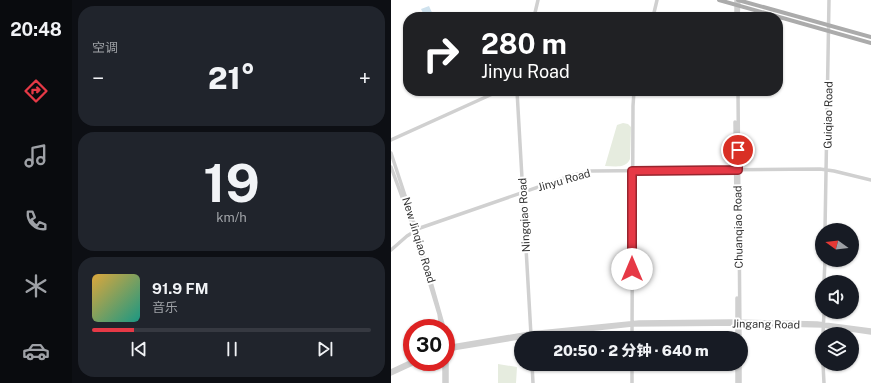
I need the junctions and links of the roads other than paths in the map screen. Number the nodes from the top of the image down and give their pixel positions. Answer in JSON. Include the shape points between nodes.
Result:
{"nodes":[{"id":1,"x":538,"y":0,"type":"edge"},
{"id":2,"x":657,"y":0,"type":"edge"},
{"id":3,"x":719,"y":0,"type":"edge"},
{"id":4,"x":829,"y":0,"type":"edge"},
{"id":5,"x":738,"y":2,"type":"edge"},
{"id":6,"x":535,"y":12,"type":"edge"},
{"id":7,"x":654,"y":12,"type":"edge"},
{"id":8,"x":737,"y":12,"type":"edge"},
{"id":9,"x":769,"y":12,"type":"edge"},
{"id":10,"x":778,"y":12,"type":"edge"},
{"id":11,"x":783,"y":13,"type":"edge"},
{"id":12,"x":783,"y":16,"type":"edge"},
{"id":13,"x":829,"y":25,"type":"junction"},
{"id":14,"x":829,"y":31,"type":"junction"},
{"id":15,"x":871,"y":37,"type":"edge"},
{"id":16,"x":871,"y":43,"type":"edge"},
{"id":17,"x":488,"y":96,"type":"edge"},
{"id":18,"x":517,"y":96,"type":"edge"},
{"id":19,"x":634,"y":96,"type":"edge"},
{"id":20,"x":737,"y":96,"type":"edge"},
{"id":21,"x":391,"y":140,"type":"edge"},
{"id":22,"x":391,"y":153,"type":"edge"},
{"id":23,"x":391,"y":167,"type":"edge"},
{"id":24,"x":827,"y":169,"type":"junction"},
{"id":25,"x":737,"y":170,"type":"junction"},
{"id":26,"x":632,"y":171,"type":"junction"},
{"id":27,"x":871,"y":180,"type":"edge"},
{"id":28,"x":522,"y":192,"type":"junction"},
{"id":29,"x":825,"y":223,"type":"edge"},
{"id":30,"x":415,"y":230,"type":"junction"},
{"id":31,"x":391,"y":250,"type":"edge"},
{"id":32,"x":440,"y":319,"type":"edge"},
{"id":33,"x":441,"y":319,"type":"edge"},
{"id":34,"x":823,"y":319,"type":"edge"},
{"id":35,"x":738,"y":322,"type":"junction"},
{"id":36,"x":632,"y":324,"type":"junction"},
{"id":37,"x":823,"y":325,"type":"junction"},
{"id":38,"x":531,"y":331,"type":"edge"},
{"id":39,"x":573,"y":331,"type":"edge"},
{"id":40,"x":632,"y":331,"type":"edge"},
{"id":41,"x":738,"y":331,"type":"edge"},
{"id":42,"x":871,"y":331,"type":"edge"},
{"id":43,"x":514,"y":338,"type":"edge"},
{"id":44,"x":455,"y":347,"type":"edge"},
{"id":45,"x":403,"y":365,"type":"edge"},
{"id":46,"x":403,"y":368,"type":"edge"},
{"id":47,"x":391,"y":371,"type":"edge"},
{"id":48,"x":444,"y":371,"type":"edge"},
{"id":49,"x":446,"y":371,"type":"edge"},
{"id":50,"x":532,"y":371,"type":"edge"},
{"id":51,"x":632,"y":371,"type":"edge"},
{"id":52,"x":738,"y":371,"type":"edge"},
{"id":53,"x":823,"y":371,"type":"edge"},
{"id":54,"x":391,"y":374,"type":"edge"},
{"id":55,"x":445,"y":383,"type":"edge"},
{"id":56,"x":533,"y":383,"type":"edge"},
{"id":57,"x":632,"y":383,"type":"edge"},
{"id":58,"x":738,"y":383,"type":"edge"},
{"id":59,"x":824,"y":383,"type":"edge"}],
"edges":[{"from":1,"to":6,"type":"street"},
{"from":2,"to":7,"type":"street"},
{"from":3,"to":5,"type":"main road"},
{"from":4,"to":13,"type":"street","name":"Guiqiao Road"},
{"from":5,"to":8,"type":"street"},
{"from":5,"to":9,"type":"main road"},
{"from":5,"to":10,"type":"main road"},
{"from":11,"to":13,"type":"main road"},
{"from":12,"to":14,"type":"main road"},
{"from":13,"to":14,"type":"street","name":"Guiqiao Road"},
{"from":13,"to":15,"type":"main road"},
{"from":14,"to":16,"type":"main road"},
{"from":14,"to":24,"type":"street","name":"Guiqiao Road"},
{"from":17,"to":21,"type":"street"},
{"from":18,"to":28,"type":"street","name":"Ningqiao Road"},
{"from":19,"to":26,"type":"street"},
{"from":20,"to":25,"type":"street","name":"Chuanqiao Road"},
{"from":22,"to":30,"type":"street","name":"New Jinqiao Road"},
{"from":23,"to":30,"type":"street","name":"New Jinqiao Road"},
{"from":24,"to":25,"type":"street","name":"Jinyu Road"},
{"from":24,"to":27,"type":"street","name":"Jinyu Road"},
{"from":24,"to":29,"type":"street","name":"Guiqiao Road"},
{"from":25,"to":26,"type":"street","name":"Jinyu Road"},
{"from":25,"to":35,"type":"street","name":"Chuanqiao Road"},
{"from":26,"to":28,"type":"street","name":"Jinyu Road","via":[[584,172]]},
{"from":26,"to":36,"type":"street"},
{"from":28,"to":30,"type":"street","name":"Jinyu Road"},
{"from":28,"to":38,"type":"street","name":"Ningqiao Road"},
{"from":30,"to":31,"type":"street","name":"Jinyu Road"},
{"from":30,"to":32,"type":"street","name":"New Jinqiao Road"},
{"from":30,"to":33,"type":"street","name":"New Jinqiao Road"},
{"from":34,"to":37,"type":"street"},
{"from":35,"to":36,"type":"street","name":"Jingang Road"},
{"from":35,"to":37,"type":"street","name":"Jingang Road"},
{"from":35,"to":41,"type":"street","name":"Chuanqiao Road"},
{"from":36,"to":39,"type":"street","name":"Jingang Road"},
{"from":36,"to":40,"type":"street"},
{"from":37,"to":42,"type":"street","name":"Jingang Road"},
{"from":43,"to":44,"type":"street","name":"Jingang Road"},
{"from":45,"to":47,"type":"street"},
{"from":46,"to":54,"type":"street"},
{"from":48,"to":55,"type":"street"},
{"from":49,"to":55,"type":"street"},
{"from":50,"to":56,"type":"street"},
{"from":51,"to":57,"type":"street"},
{"from":52,"to":58,"type":"street"},
{"from":53,"to":59,"type":"street"}]}
